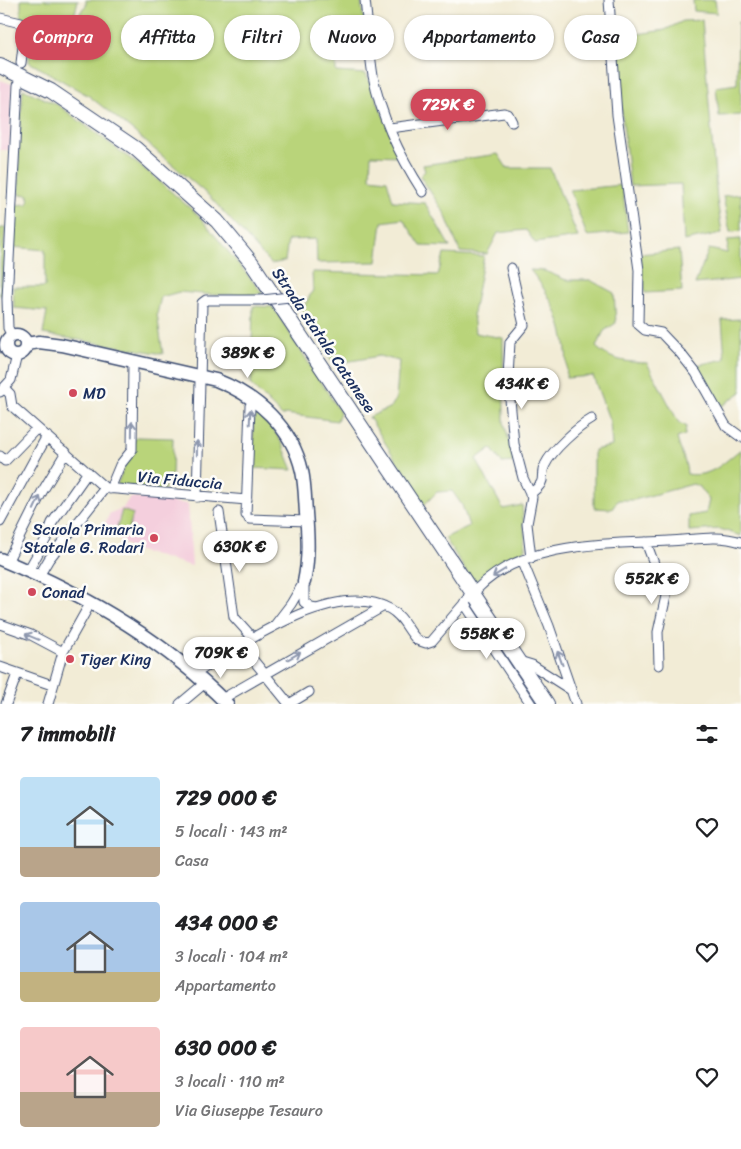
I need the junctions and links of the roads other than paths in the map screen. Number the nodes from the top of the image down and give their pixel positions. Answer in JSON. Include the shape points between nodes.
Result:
{"nodes":[{"id":1,"x":365,"y":0,"type":"edge"},
{"id":2,"x":609,"y":0,"type":"edge"},
{"id":3,"x":0,"y":18,"type":"edge"},
{"id":4,"x":21,"y":63,"type":"dead end"},
{"id":5,"x":0,"y":66,"type":"edge"},
{"id":6,"x":18,"y":85,"type":"dead end"},
{"id":7,"x":512,"y":122,"type":"dead end"},
{"id":8,"x":390,"y":128,"type":"junction"},
{"id":9,"x":423,"y":192,"type":"dead end"},
{"id":10,"x":511,"y":268,"type":"dead end"},
{"id":11,"x":290,"y":297,"type":"dead end"},
{"id":12,"x":6,"y":341,"type":"edge"},
{"id":13,"x":26,"y":344,"type":"junction"},
{"id":14,"x":17,"y":355,"type":"junction"},
{"id":15,"x":133,"y":361,"type":"junction"},
{"id":16,"x":199,"y":376,"type":"junction"},
{"id":17,"x":2,"y":390,"type":"edge"},
{"id":18,"x":255,"y":400,"type":"junction"},
{"id":19,"x":592,"y":419,"type":"dead end"},
{"id":20,"x":37,"y":428,"type":"junction"},
{"id":21,"x":47,"y":436,"type":"junction"},
{"id":22,"x":741,"y":437,"type":"edge"},
{"id":23,"x":66,"y":452,"type":"junction"},
{"id":24,"x":1,"y":463,"type":"edge"},
{"id":25,"x":88,"y":472,"type":"junction"},
{"id":26,"x":108,"y":488,"type":"junction"},
{"id":27,"x":530,"y":494,"type":"junction"},
{"id":28,"x":196,"y":496,"type":"junction"},
{"id":29,"x":246,"y":500,"type":"junction"},
{"id":30,"x":219,"y":512,"type":"dead end"},
{"id":31,"x":307,"y":521,"type":"junction"},
{"id":32,"x":0,"y":522,"type":"edge"},
{"id":33,"x":646,"y":542,"type":"junction"},
{"id":34,"x":741,"y":542,"type":"edge"},
{"id":35,"x":527,"y":559,"type":"junction"},
{"id":36,"x":4,"y":561,"type":"edge"},
{"id":37,"x":34,"y":573,"type":"junction"},
{"id":38,"x":304,"y":582,"type":"junction"},
{"id":39,"x":477,"y":589,"type":"dead end"},
{"id":40,"x":295,"y":598,"type":"junction"},
{"id":41,"x":91,"y":602,"type":"junction"},
{"id":42,"x":304,"y":602,"type":"junction"},
{"id":43,"x":384,"y":606,"type":"junction"},
{"id":44,"x":317,"y":608,"type":"junction"},
{"id":45,"x":301,"y":615,"type":"junction"},
{"id":46,"x":0,"y":624,"type":"edge"},
{"id":47,"x":273,"y":627,"type":"junction"},
{"id":48,"x":253,"y":638,"type":"junction"},
{"id":49,"x":241,"y":645,"type":"junction"},
{"id":50,"x":63,"y":652,"type":"junction"},
{"id":51,"x":518,"y":660,"type":"junction"},
{"id":52,"x":659,"y":665,"type":"dead end"},
{"id":53,"x":0,"y":667,"type":"edge"},
{"id":54,"x":17,"y":674,"type":"junction"},
{"id":55,"x":195,"y":674,"type":"junction"},
{"id":56,"x":263,"y":674,"type":"junction"},
{"id":57,"x":205,"y":683,"type":"junction"},
{"id":58,"x":52,"y":685,"type":"junction"},
{"id":59,"x":571,"y":690,"type":"junction"},
{"id":60,"x":309,"y":692,"type":"dead end"},
{"id":61,"x":225,"y":701,"type":"edge"},
{"id":62,"x":6,"y":704,"type":"edge"},
{"id":63,"x":48,"y":704,"type":"edge"},
{"id":64,"x":180,"y":704,"type":"edge"},
{"id":65,"x":289,"y":704,"type":"edge"},
{"id":66,"x":531,"y":704,"type":"edge"},
{"id":67,"x":547,"y":704,"type":"edge"},
{"id":68,"x":576,"y":704,"type":"edge"}],
"edges":[{"from":1,"to":8,"type":"street","via":[[373,77]]},
{"from":2,"to":22,"type":"street","via":[[617,115],[639,270],[638,324],[645,330],[661,333],[681,354],[696,372],[726,426]]},
{"from":3,"to":4,"type":"street","via":[[21,23],[24,38]]},
{"from":5,"to":51,"type":"main road","name":"Strada statale Catanese","via":[[51,91],[135,148],[217,221],[251,262]]},
{"from":6,"to":12,"type":"street"},
{"from":7,"to":8,"type":"street","via":[[504,113]]},
{"from":8,"to":9,"type":"street"},
{"from":10,"to":27,"type":"street","via":[[524,325],[510,342],[510,406],[514,444],[522,478]]},
{"from":11,"to":16,"type":"street","bridge":true,"via":[[206,300],[202,303]]},
{"from":12,"to":13,"type":"street","via":[[21,336]]},
{"from":12,"to":14,"type":"street","via":[[8,352]]},
{"from":13,"to":14,"type":"street","via":[[23,352]]},
{"from":13,"to":15,"type":"street","via":[[62,345]]},
{"from":14,"to":17,"type":"street","via":[[13,375]]},
{"from":15,"to":16,"type":"street"},
{"from":26,"to":15,"type":"street","one_way":true,"via":[[132,450]]},
{"from":16,"to":18,"type":"street","via":[[236,388]]},
{"from":28,"to":16,"type":"street","one_way":true},
{"from":17,"to":20,"type":"street","via":[[10,394],[12,406]]},
{"from":29,"to":18,"type":"street","one_way":true,"via":[[250,406]]},
{"from":18,"to":31,"type":"street","via":[[275,420],[296,451],[302,471]]},
{"from":19,"to":27,"type":"street","via":[[582,424],[548,459],[543,467],[540,487]]},
{"from":20,"to":21,"type":"street"},
{"from":20,"to":24,"type":"street"},
{"from":21,"to":23,"type":"street"},
{"from":21,"to":32,"type":"street"},
{"from":23,"to":25,"type":"street"},
{"from":36,"to":23,"type":"street","one_way":true},
{"from":25,"to":26,"type":"street"},
{"from":25,"to":37,"type":"street","via":[[52,523]]},
{"from":26,"to":28,"type":"street","name":"Via Fiduccia"},
{"from":26,"to":37,"type":"street"},
{"from":27,"to":35,"type":"street"},
{"from":28,"to":29,"type":"street","name":"Via Fiduccia"},
{"from":29,"to":31,"type":"street","via":[[247,517]]},
{"from":30,"to":48,"type":"street","via":[[234,617]]},
{"from":31,"to":38,"type":"street","via":[[308,553]]},
{"from":33,"to":34,"type":"street","via":[[706,537]]},
{"from":33,"to":35,"type":"street","via":[[581,546]]},
{"from":33,"to":52,"type":"street","via":[[666,596],[658,632]]},
{"from":35,"to":39,"type":"street","one_way":true,"via":[[495,575]]},
{"from":59,"to":35,"type":"street","one_way":true},
{"from":36,"to":37,"type":"street"},
{"from":37,"to":41,"type":"street"},
{"from":38,"to":40,"type":"street"},
{"from":38,"to":42,"type":"street"},
{"from":40,"to":42,"type":"street"},
{"from":40,"to":47,"type":"street"},
{"from":41,"to":50,"type":"street"},
{"from":41,"to":55,"type":"street"},
{"from":42,"to":44,"type":"street","via":[[311,608]]},
{"from":42,"to":45,"type":"street"},
{"from":43,"to":44,"type":"street","via":[[357,601]]},
{"from":56,"to":43,"type":"street","one_way":true},
{"from":43,"to":66,"type":"street","via":[[400,616],[417,640],[426,643],[432,641],[466,601]]},
{"from":44,"to":45,"type":"street"},
{"from":45,"to":47,"type":"street"},
{"from":50,"to":46,"type":"street","one_way":true},
{"from":47,"to":48,"type":"street"},
{"from":48,"to":49,"type":"street"},
{"from":49,"to":55,"type":"street"},
{"from":49,"to":56,"type":"street"},
{"from":50,"to":58,"type":"street"},
{"from":51,"to":59,"type":"street"},
{"from":51,"to":67,"type":"main road","name":"Strada statale Catanese"},
{"from":53,"to":54,"type":"street"},
{"from":54,"to":58,"type":"street"},
{"from":54,"to":62,"type":"street"},
{"from":55,"to":57,"type":"street"},
{"from":56,"to":61,"type":"street"},
{"from":56,"to":65,"type":"street"},
{"from":57,"to":61,"type":"street"},
{"from":57,"to":64,"type":"street"},
{"from":58,"to":63,"type":"street"},
{"from":59,"to":68,"type":"street"},
{"from":60,"to":65,"type":"street"}]}
